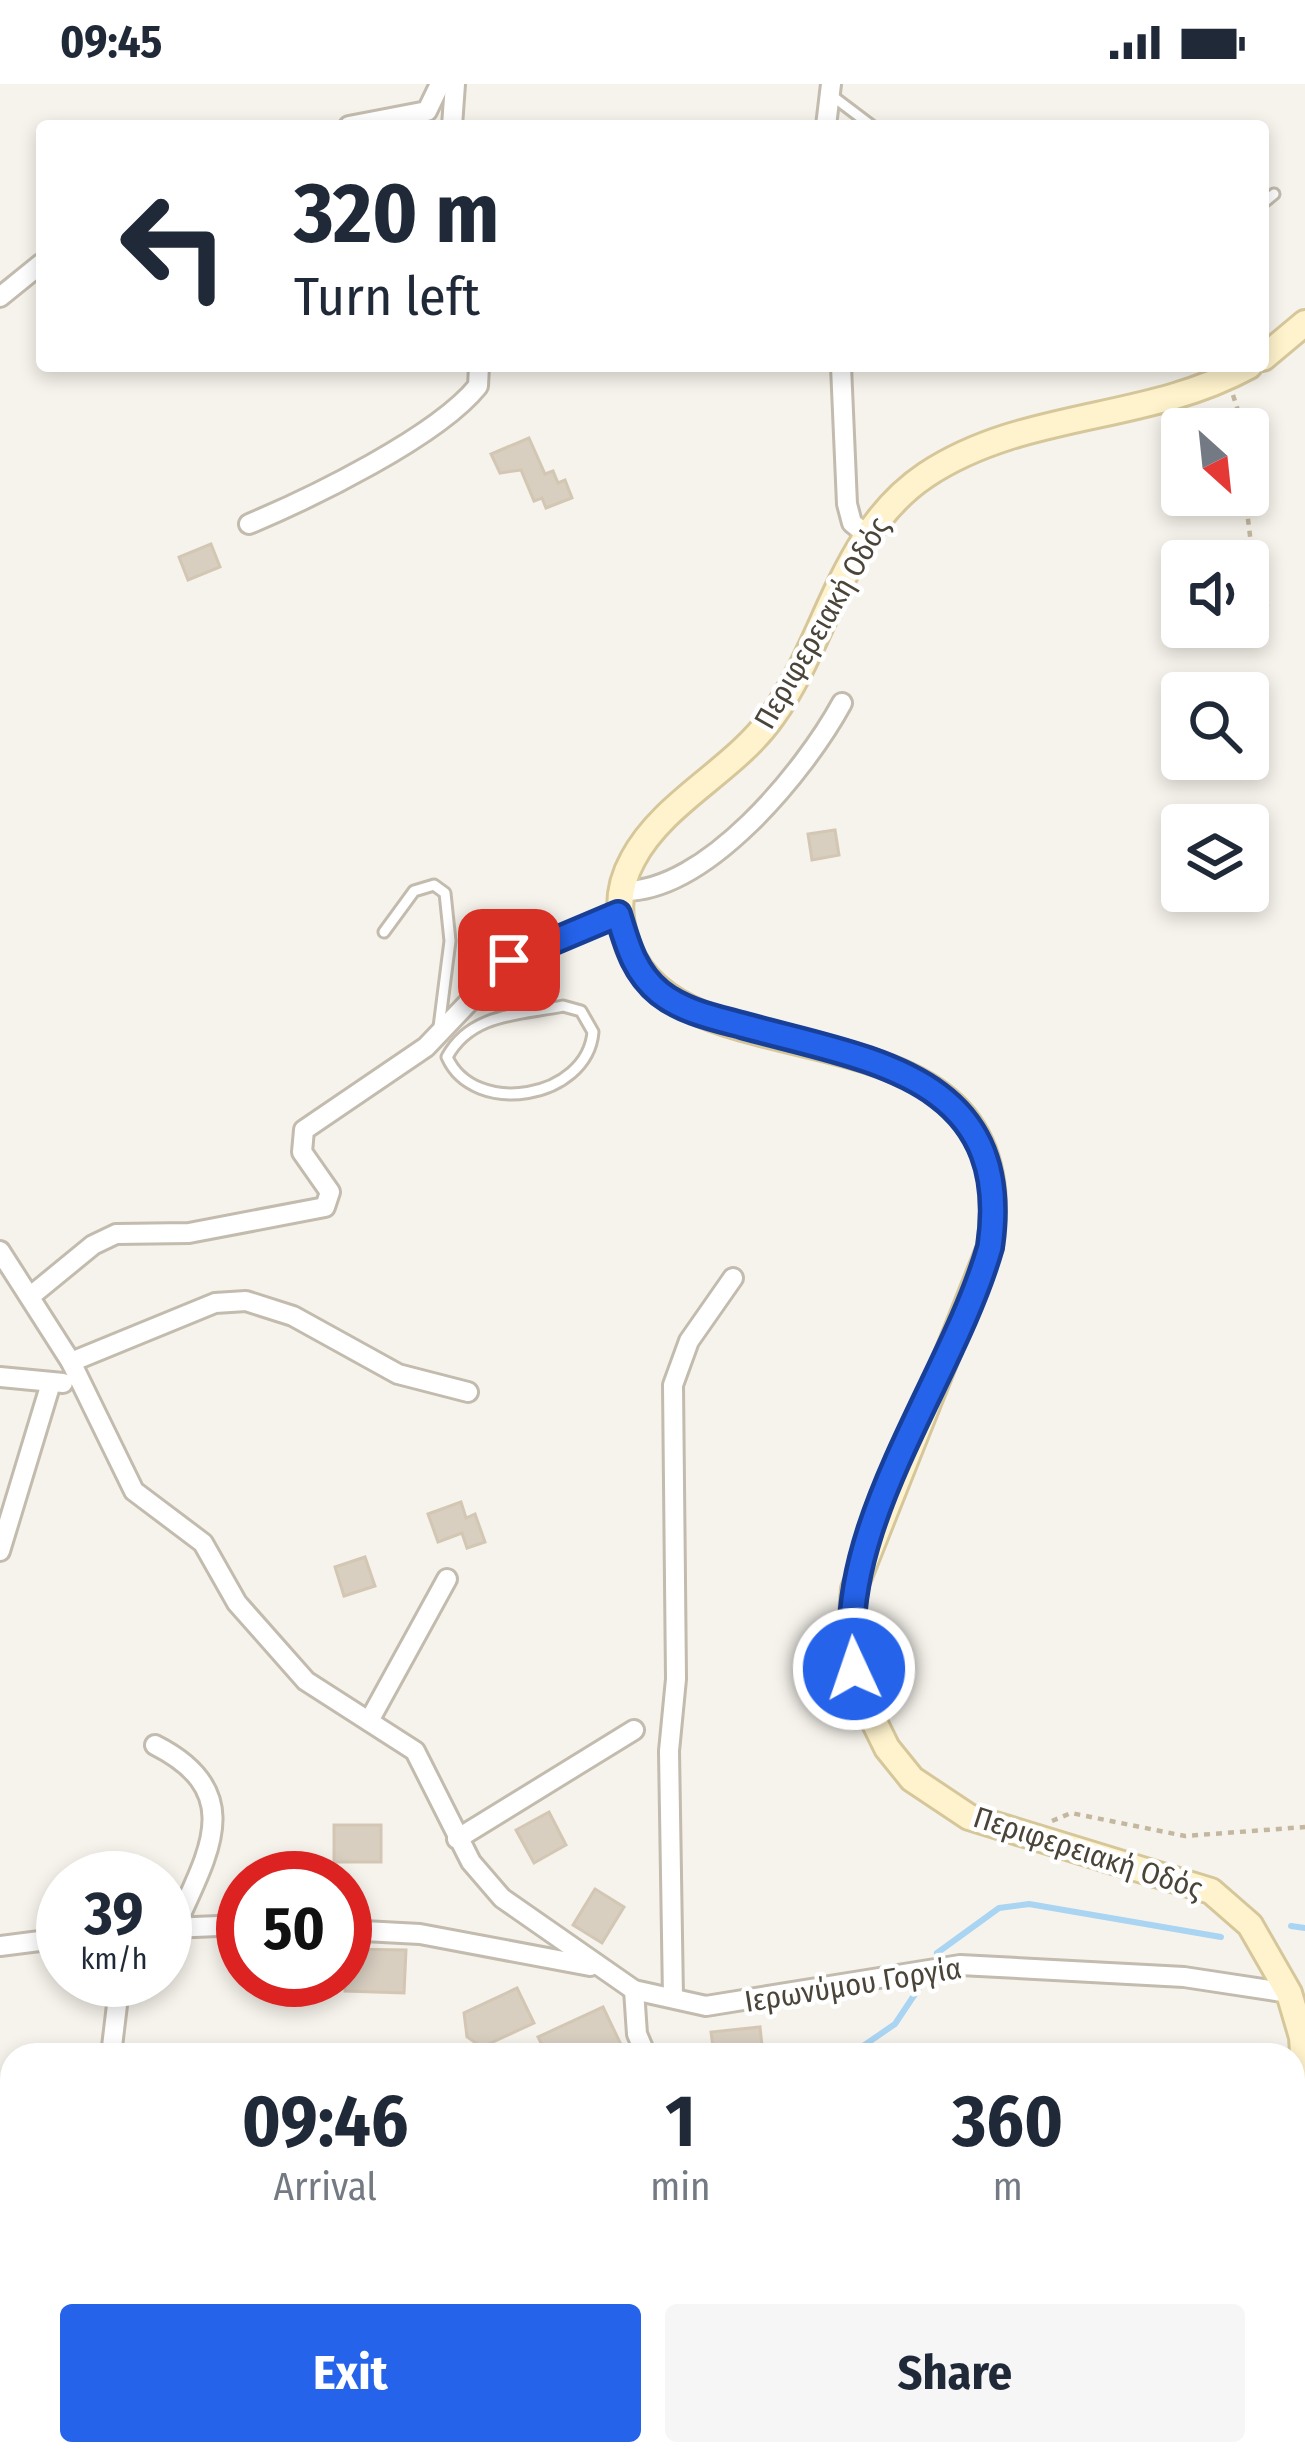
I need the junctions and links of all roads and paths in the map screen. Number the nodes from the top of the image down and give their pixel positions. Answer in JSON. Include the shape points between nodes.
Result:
{"nodes":[{"id":1,"x":440,"y":84,"type":"edge"},
{"id":2,"x":455,"y":84,"type":"edge"},
{"id":3,"x":831,"y":89,"type":"edge"},
{"id":4,"x":424,"y":118,"type":"edge"},
{"id":5,"x":452,"y":120,"type":"edge"},
{"id":6,"x":827,"y":120,"type":"edge"},
{"id":7,"x":865,"y":120,"type":"edge"},
{"id":8,"x":1274,"y":194,"type":"dead end"},
{"id":9,"x":1269,"y":198,"type":"edge"},
{"id":10,"x":36,"y":268,"type":"edge"},
{"id":11,"x":0,"y":297,"type":"edge"},
{"id":12,"x":1305,"y":323,"type":"edge"},
{"id":13,"x":1269,"y":353,"type":"edge"},
{"id":14,"x":479,"y":372,"type":"edge"},
{"id":15,"x":841,"y":372,"type":"edge"},
{"id":16,"x":1239,"y":372,"type":"edge"},
{"id":17,"x":1225,"y":380,"type":"junction"},
{"id":18,"x":1236,"y":408,"type":"edge"},
{"id":19,"x":249,"y":524,"type":"dead end"},
{"id":20,"x":867,"y":535,"type":"junction"},
{"id":21,"x":842,"y":703,"type":"dead end"},
{"id":22,"x":620,"y":902,"type":"junction"},
{"id":23,"x":384,"y":932,"type":"dead end"},
{"id":24,"x":464,"y":1002,"type":"junction"},
{"id":25,"x":483,"y":1020,"type":"junction"},
{"id":26,"x":439,"y":1032,"type":"junction"},
{"id":27,"x":0,"y":1251,"type":"edge"},
{"id":28,"x":734,"y":1278,"type":"dead end"},
{"id":29,"x":32,"y":1295,"type":"junction"},
{"id":30,"x":71,"y":1362,"type":"junction"},
{"id":31,"x":0,"y":1377,"type":"edge"},
{"id":32,"x":51,"y":1383,"type":"junction"},
{"id":33,"x":80,"y":1383,"type":"junction"},
{"id":34,"x":468,"y":1392,"type":"dead end"},
{"id":35,"x":0,"y":1551,"type":"edge"},
{"id":36,"x":447,"y":1580,"type":"dead end"},
{"id":37,"x":369,"y":1721,"type":"junction"},
{"id":38,"x":634,"y":1730,"type":"dead end"},
{"id":39,"x":155,"y":1745,"type":"dead end"},
{"id":40,"x":1305,"y":1827,"type":"edge"},
{"id":41,"x":458,"y":1839,"type":"junction"},
{"id":42,"x":1044,"y":1839,"type":"junction"},
{"id":43,"x":192,"y":1874,"type":"edge"},
{"id":44,"x":372,"y":1931,"type":"edge"},
{"id":45,"x":36,"y":1941,"type":"edge"},
{"id":46,"x":0,"y":1946,"type":"edge"},
{"id":47,"x":601,"y":1969,"type":"junction"},
{"id":48,"x":634,"y":1990,"type":"junction"},
{"id":49,"x":1289,"y":1994,"type":"junction"},
{"id":50,"x":673,"y":1997,"type":"junction"},
{"id":51,"x":116,"y":2007,"type":"edge"},
{"id":52,"x":112,"y":2043,"type":"edge"},
{"id":53,"x":641,"y":2043,"type":"edge"},
{"id":54,"x":1302,"y":2043,"type":"edge"}],
"edges":[{"from":1,"to":4,"type":"street"},
{"from":2,"to":5,"type":"street"},
{"from":3,"to":6,"type":"street"},
{"from":3,"to":7,"type":"lane"},
{"from":8,"to":9,"type":"lane"},
{"from":10,"to":11,"type":"street"},
{"from":12,"to":13,"type":"main road"},
{"from":14,"to":19,"type":"street","via":[[478,386],[459,405],[346,479]]},
{"from":15,"to":20,"type":"street","via":[[848,505],[852,523]]},
{"from":16,"to":17,"type":"main road","name":"Περιφερειακή Οδός"},
{"from":17,"to":18,"type":"path"},
{"from":17,"to":20,"type":"main road","name":"Περιφερειακή Οδός","via":[[1165,404],[989,441],[924,476]]},
{"from":20,"to":22,"type":"main road","name":"Περιφερειακή Οδός","via":[[773,716],[660,824],[633,858]]},
{"from":21,"to":22,"type":"street","via":[[792,781],[700,864]]},
{"from":22,"to":24,"type":"street","via":[[509,960]]},
{"from":22,"to":42,"type":"main road","name":"Περιφερειακή Οδός","via":[[633,961],[676,1004],[907,1072],[955,1111],[980,1150],[994,1207],[990,1247],[866,1552],[850,1642],[873,1724],[913,1779],[969,1817]]},
{"from":23,"to":26,"type":"lane","via":[[414,891],[434,885],[445,893],[450,941]]},
{"from":24,"to":25,"type":"lane"},
{"from":24,"to":26,"type":"street"},
{"from":25,"to":25,"type":"lane","via":[[447,1057],[464,1078],[495,1093],[518,1094],[572,1075],[593,1038],[581,1011],[563,1006]]},
{"from":26,"to":29,"type":"street","via":[[304,1130],[302,1152],[330,1192],[325,1207],[189,1233],[116,1234]]},
{"from":27,"to":29,"type":"street"},
{"from":28,"to":50,"type":"street","via":[[689,1341],[673,1385]]},
{"from":29,"to":30,"type":"street"},
{"from":30,"to":33,"type":"street"},
{"from":30,"to":34,"type":"street","via":[[215,1303],[247,1301],[293,1316],[398,1374]]},
{"from":31,"to":32,"type":"street"},
{"from":32,"to":33,"type":"street"},
{"from":32,"to":35,"type":"street"},
{"from":33,"to":37,"type":"street","via":[[134,1491],[203,1543],[237,1603],[306,1681]]},
{"from":36,"to":37,"type":"street"},
{"from":37,"to":41,"type":"street","via":[[415,1751]]},
{"from":38,"to":41,"type":"street"},
{"from":39,"to":43,"type":"street","via":[[193,1768],[212,1799],[215,1818]]},
{"from":40,"to":42,"type":"path","via":[[1185,1836],[1071,1813],[1052,1820]]},
{"from":41,"to":47,"type":"street","via":[[502,1898]]},
{"from":42,"to":49,"type":"main road","name":"Περιφερειακή Οδός","via":[[1211,1891],[1250,1924]]},
{"from":44,"to":47,"type":"street"},
{"from":45,"to":46,"type":"street"},
{"from":47,"to":48,"type":"street"},
{"from":48,"to":50,"type":"street","name":"Ιερωνύμου Γοργία"},
{"from":48,"to":53,"type":"street"},
{"from":49,"to":50,"type":"street","name":"Ιερωνύμου Γοργία","via":[[1184,1977],[960,1965],[746,2003],[706,2006]]},
{"from":49,"to":54,"type":"main road","name":"Περιφερειακή Οδός"},
{"from":51,"to":52,"type":"street"}]}
